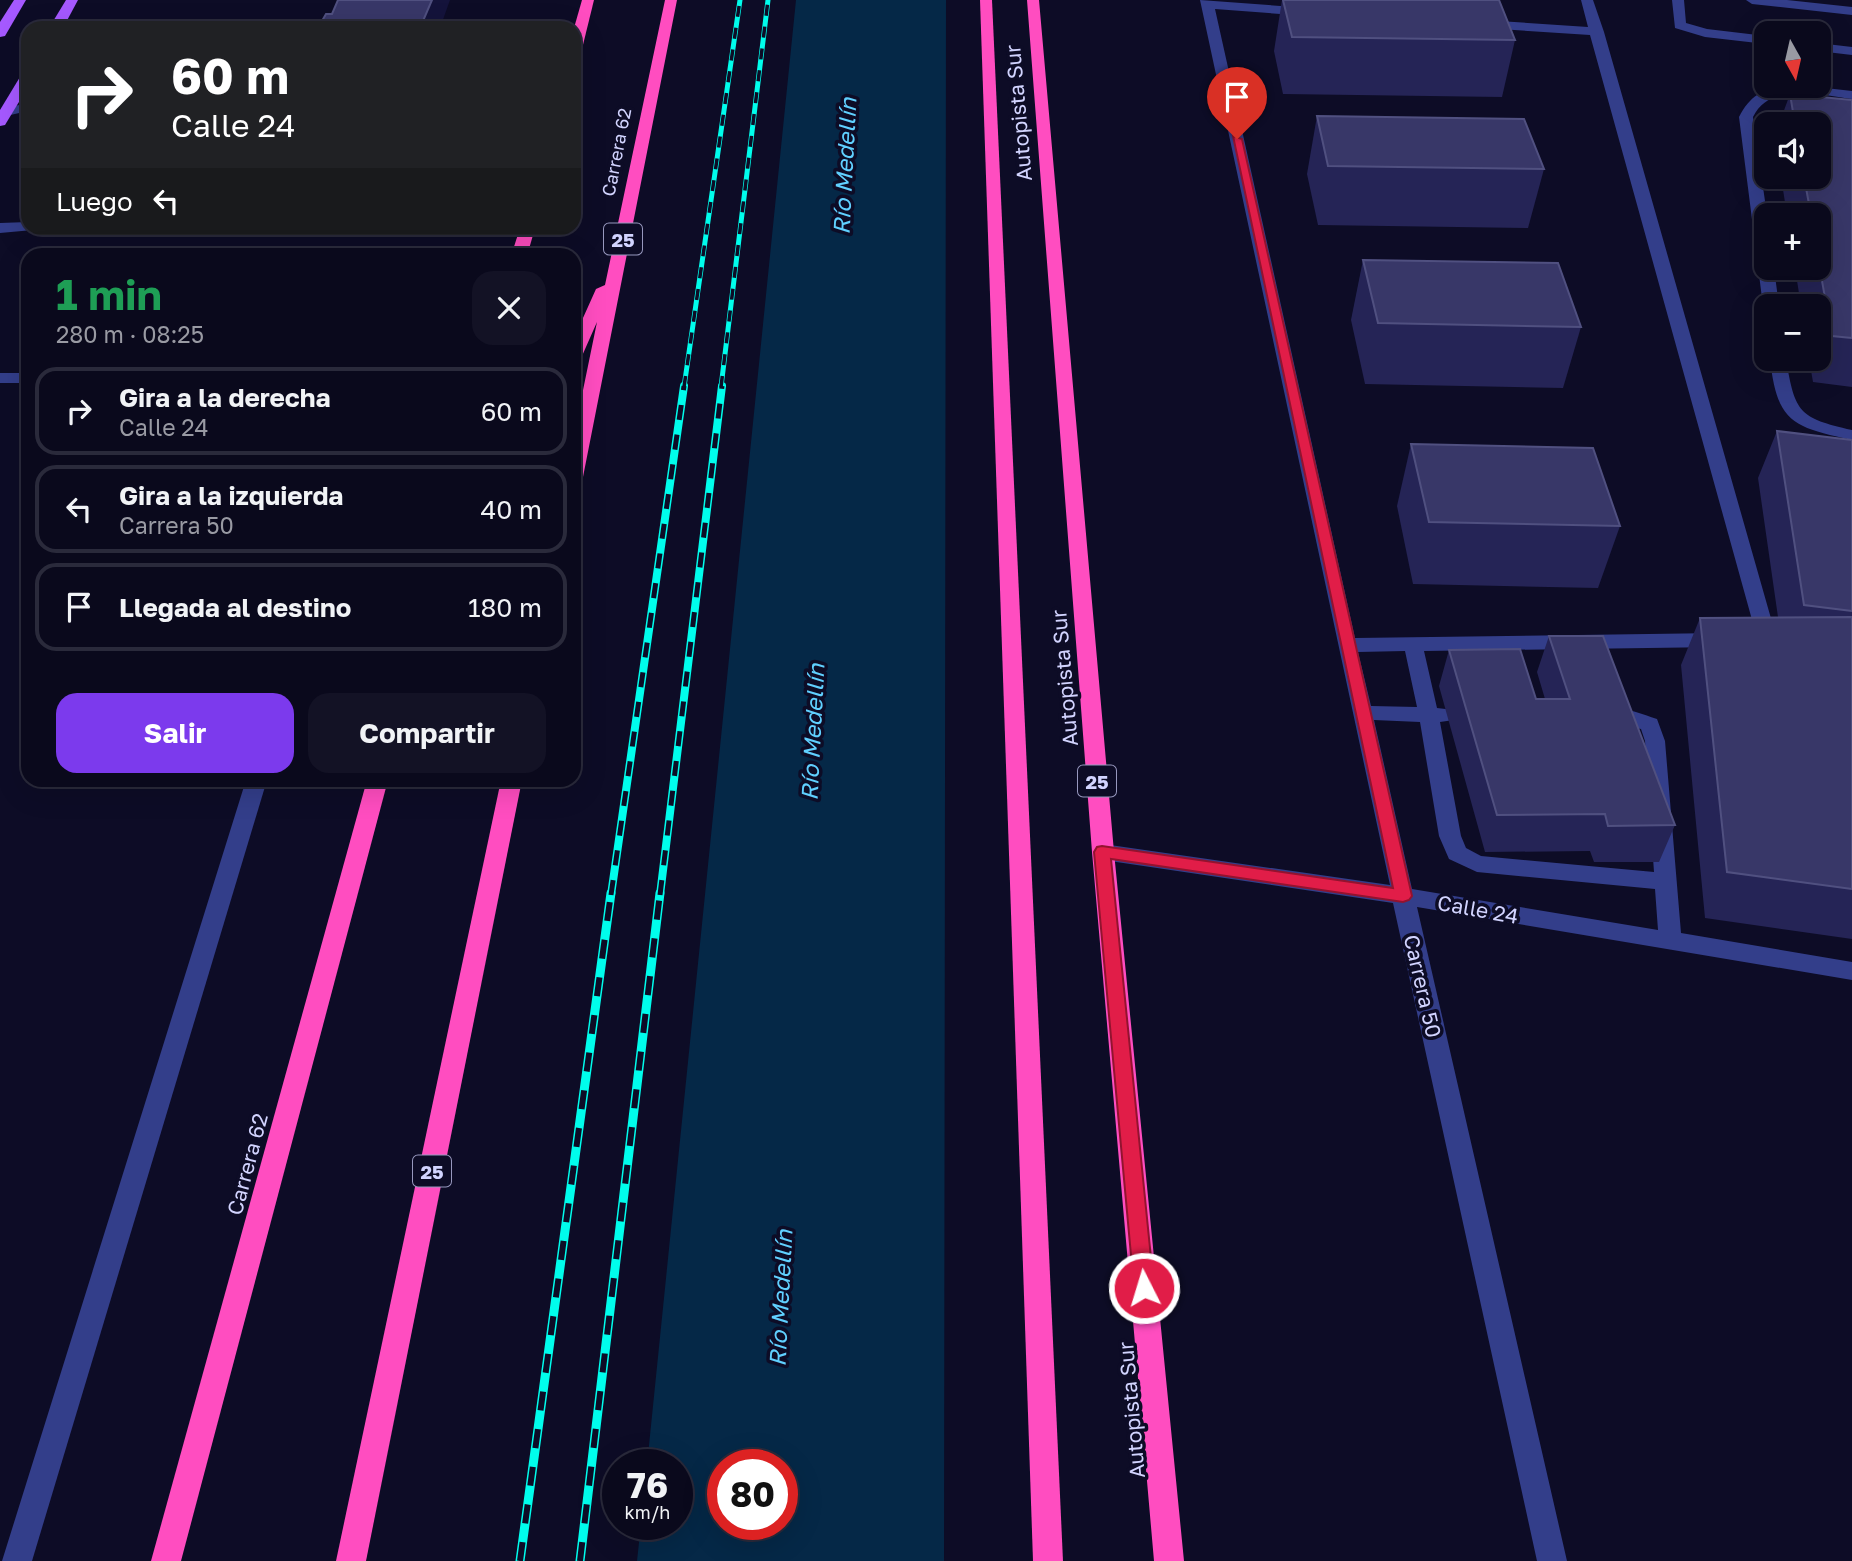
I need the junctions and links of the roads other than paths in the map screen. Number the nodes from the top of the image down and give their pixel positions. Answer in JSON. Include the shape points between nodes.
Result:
{"nodes":[{"id":1,"x":20,"y":0,"type":"edge"},
{"id":2,"x":72,"y":0,"type":"edge"},
{"id":3,"x":588,"y":0,"type":"edge"},
{"id":4,"x":671,"y":0,"type":"edge"},
{"id":5,"x":986,"y":0,"type":"edge"},
{"id":6,"x":1033,"y":0,"type":"edge"},
{"id":7,"x":1587,"y":0,"type":"edge"},
{"id":8,"x":1678,"y":0,"type":"edge"},
{"id":9,"x":1752,"y":0,"type":"edge"},
{"id":10,"x":1207,"y":3,"type":"edge"},
{"id":11,"x":1852,"y":11,"type":"edge"},
{"id":12,"x":1319,"y":13,"type":"edge"},
{"id":13,"x":60,"y":21,"type":"edge"},
{"id":14,"x":1472,"y":24,"type":"edge"},
{"id":15,"x":581,"y":26,"type":"edge"},
{"id":16,"x":1597,"y":32,"type":"junction"},
{"id":17,"x":0,"y":33,"type":"edge"},
{"id":18,"x":1754,"y":39,"type":"edge"},
{"id":19,"x":1831,"y":49,"type":"edge"},
{"id":20,"x":1852,"y":51,"type":"edge"},
{"id":21,"x":21,"y":89,"type":"edge"},
{"id":22,"x":1852,"y":95,"type":"edge"},
{"id":23,"x":21,"y":110,"type":"edge"},
{"id":24,"x":3,"y":117,"type":"edge"},
{"id":25,"x":21,"y":227,"type":"edge"},
{"id":26,"x":0,"y":228,"type":"edge"},
{"id":27,"x":620,"y":252,"type":"junction"},
{"id":28,"x":1769,"y":294,"type":"edge"},
{"id":29,"x":581,"y":340,"type":"edge"},
{"id":30,"x":1780,"y":371,"type":"edge"},
{"id":31,"x":0,"y":378,"type":"edge"},
{"id":32,"x":21,"y":378,"type":"edge"},
{"id":33,"x":1852,"y":435,"type":"edge"},
{"id":34,"x":581,"y":443,"type":"edge"},
{"id":35,"x":1347,"y":645,"type":"junction"},
{"id":36,"x":1413,"y":645,"type":"junction"},
{"id":37,"x":1362,"y":713,"type":"junction"},
{"id":38,"x":1438,"y":715,"type":"junction"},
{"id":39,"x":1605,"y":715,"type":"edge"},
{"id":40,"x":255,"y":787,"type":"edge"},
{"id":41,"x":376,"y":787,"type":"edge"},
{"id":42,"x":383,"y":787,"type":"edge"},
{"id":43,"x":511,"y":787,"type":"edge"},
{"id":44,"x":368,"y":822,"type":"junction"},
{"id":45,"x":1102,"y":852,"type":"junction"},
{"id":46,"x":1667,"y":882,"type":"junction"},
{"id":47,"x":1403,"y":896,"type":"junction"},
{"id":48,"x":1670,"y":941,"type":"junction"},
{"id":49,"x":1852,"y":971,"type":"edge"},
{"id":50,"x":17,"y":1561,"type":"edge"},
{"id":51,"x":166,"y":1561,"type":"edge"},
{"id":52,"x":351,"y":1561,"type":"edge"},
{"id":53,"x":1048,"y":1561,"type":"edge"},
{"id":54,"x":1169,"y":1561,"type":"edge"},
{"id":55,"x":1552,"y":1561,"type":"edge"}],
"edges":[{"from":1,"to":17,"type":"main road"},
{"from":2,"to":13,"type":"main road"},
{"from":3,"to":15,"type":"highway"},
{"from":4,"to":27,"type":"highway","name":"Carrera 62","number":"25"},
{"from":5,"to":53,"type":"highway","name":"Autopista Sur"},
{"from":6,"to":45,"type":"highway","name":"Autopista Sur","number":"25"},
{"from":7,"to":16,"type":"street"},
{"from":8,"to":18,"type":"street","via":[[1680,25]]},
{"from":9,"to":11,"type":"street"},
{"from":10,"to":12,"type":"street"},
{"from":10,"to":35,"type":"street","name":"Carrera 50"},
{"from":14,"to":16,"type":"street"},
{"from":16,"to":36,"type":"street","via":[[1764,629],[1752,639]]},
{"from":19,"to":20,"type":"street"},
{"from":21,"to":24,"type":"main road"},
{"from":22,"to":28,"type":"street","via":[[1796,89],[1759,98],[1749,106],[1746,117]]},
{"from":23,"to":24,"type":"street"},
{"from":25,"to":26,"type":"street"},
{"from":27,"to":29,"type":"highway"},
{"from":27,"to":34,"type":"highway","name":"Carrera 62","number":"25"},
{"from":30,"to":33,"type":"street","via":[[1788,407],[1808,426]]},
{"from":31,"to":32,"type":"street"},
{"from":35,"to":36,"type":"street"},
{"from":35,"to":37,"type":"street","name":"Carrera 50"},
{"from":36,"to":38,"type":"street"},
{"from":37,"to":38,"type":"street"},
{"from":37,"to":47,"type":"street","name":"Carrera 50"},
{"from":38,"to":46,"type":"street","via":[[1450,836],[1457,853],[1477,864]]},
{"from":39,"to":46,"type":"street","via":[[1650,724]]},
{"from":40,"to":50,"type":"street"},
{"from":41,"to":44,"type":"highway","name":"Carrera 62"},
{"from":42,"to":44,"type":"highway"},
{"from":43,"to":52,"type":"highway","number":"25"},
{"from":44,"to":51,"type":"highway","name":"Carrera 62"},
{"from":45,"to":47,"type":"street","name":"Calle 24"},
{"from":45,"to":54,"type":"highway","name":"Autopista Sur","number":"25"},
{"from":46,"to":48,"type":"street"},
{"from":47,"to":48,"type":"street","name":"Calle 24"},
{"from":47,"to":55,"type":"street","name":"Carrera 50"},
{"from":48,"to":49,"type":"street","name":"Calle 24"}]}
